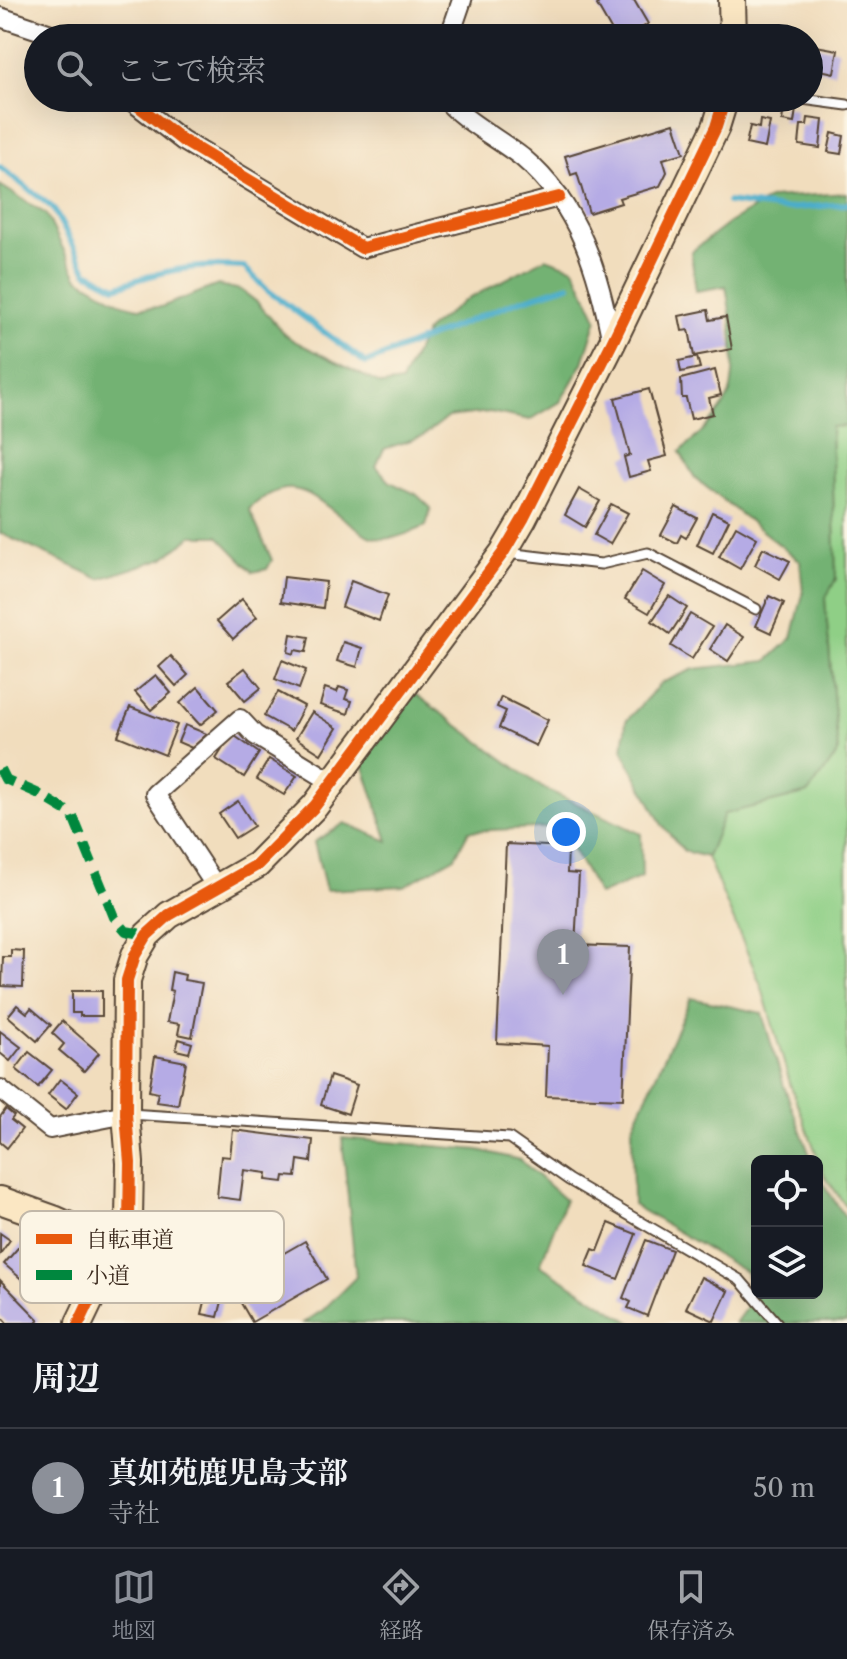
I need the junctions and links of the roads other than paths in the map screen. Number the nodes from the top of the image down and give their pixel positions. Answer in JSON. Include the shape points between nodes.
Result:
{"nodes":[{"id":1,"x":462,"y":0,"type":"edge"},
{"id":2,"x":732,"y":0,"type":"edge"},
{"id":3,"x":0,"y":17,"type":"edge"},
{"id":4,"x":454,"y":24,"type":"edge"},
{"id":5,"x":733,"y":24,"type":"edge"},
{"id":6,"x":24,"y":25,"type":"edge"},
{"id":7,"x":823,"y":102,"type":"edge"},
{"id":8,"x":847,"y":105,"type":"edge"},
{"id":9,"x":146,"y":112,"type":"edge"},
{"id":10,"x":463,"y":112,"type":"edge"},
{"id":11,"x":721,"y":112,"type":"edge"},
{"id":12,"x":559,"y":197,"type":"junction"},
{"id":13,"x":612,"y":343,"type":"junction"},
{"id":14,"x":503,"y":553,"type":"junction"},
{"id":15,"x":756,"y":609,"type":"dead end"},
{"id":16,"x":332,"y":782,"type":"junction"},
{"id":17,"x":217,"y":888,"type":"junction"},
{"id":18,"x":0,"y":1089,"type":"edge"},
{"id":19,"x":126,"y":1114,"type":"junction"},
{"id":20,"x":0,"y":1200,"type":"edge"},
{"id":21,"x":31,"y":1211,"type":"edge"},
{"id":22,"x":129,"y":1211,"type":"edge"},
{"id":23,"x":89,"y":1303,"type":"edge"},
{"id":24,"x":79,"y":1323,"type":"edge"},
{"id":25,"x":777,"y":1323,"type":"edge"}],
"edges":[{"from":1,"to":4,"type":"street"},
{"from":2,"to":5,"type":"street"},
{"from":3,"to":6,"type":"street"},
{"from":7,"to":8,"type":"lane"},
{"from":9,"to":12,"type":"street","via":[[182,140],[362,248]]},
{"from":10,"to":12,"type":"street","via":[[523,159]]},
{"from":11,"to":13,"type":"street"},
{"from":12,"to":13,"type":"street","via":[[594,263]]},
{"from":13,"to":14,"type":"street"},
{"from":14,"to":15,"type":"lane","via":[[601,564],[648,553]]},
{"from":14,"to":16,"type":"street"},
{"from":16,"to":17,"type":"street","via":[[280,844],[257,865]]},
{"from":16,"to":17,"type":"street","via":[[255,735],[240,719],[155,794]]},
{"from":17,"to":19,"type":"street","via":[[169,915],[135,955],[127,980]]},
{"from":18,"to":19,"type":"street","via":[[50,1129]]},
{"from":19,"to":22,"type":"street"},
{"from":19,"to":25,"type":"lane","via":[[509,1138],[569,1180],[740,1280]]},
{"from":20,"to":21,"type":"street"},
{"from":23,"to":24,"type":"street"}]}
